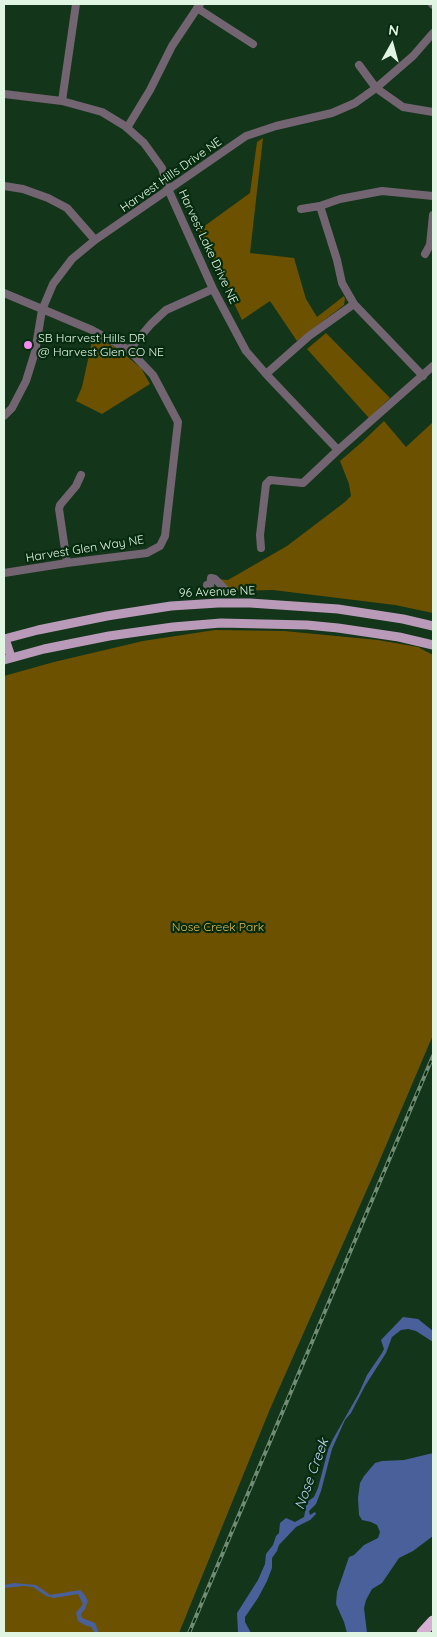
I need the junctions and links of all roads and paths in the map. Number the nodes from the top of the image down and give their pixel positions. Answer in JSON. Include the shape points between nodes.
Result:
{"nodes":[{"id":1,"x":76,"y":4,"type":"edge"},
{"id":2,"x":198,"y":6,"type":"edge"},
{"id":3,"x":433,"y":33,"type":"edge"},
{"id":4,"x":253,"y":44,"type":"dead end"},
{"id":5,"x":359,"y":66,"type":"dead end"},
{"id":6,"x":376,"y":88,"type":"junction"},
{"id":7,"x":4,"y":94,"type":"edge"},
{"id":8,"x":62,"y":101,"type":"junction"},
{"id":9,"x":433,"y":112,"type":"edge"},
{"id":10,"x":127,"y":128,"type":"junction"},
{"id":11,"x":4,"y":186,"type":"edge"},
{"id":12,"x":168,"y":189,"type":"junction"},
{"id":13,"x":433,"y":196,"type":"edge"},
{"id":14,"x":320,"y":206,"type":"junction"},
{"id":15,"x":301,"y":209,"type":"dead end"},
{"id":16,"x":433,"y":215,"type":"edge"},
{"id":17,"x":95,"y":240,"type":"junction"},
{"id":18,"x":425,"y":254,"type":"dead end"},
{"id":19,"x":213,"y":288,"type":"junction"},
{"id":20,"x":4,"y":293,"type":"edge"},
{"id":21,"x":354,"y":304,"type":"junction"},
{"id":22,"x":42,"y":310,"type":"junction"},
{"id":23,"x":129,"y":350,"type":"junction"},
{"id":24,"x":433,"y":366,"type":"edge"},
{"id":25,"x":266,"y":374,"type":"junction"},
{"id":26,"x":423,"y":376,"type":"junction"},
{"id":27,"x":4,"y":416,"type":"edge"},
{"id":28,"x":338,"y":450,"type":"junction"},
{"id":29,"x":81,"y":475,"type":"dead end"},
{"id":30,"x":261,"y":548,"type":"dead end"},
{"id":31,"x":67,"y":563,"type":"junction"},
{"id":32,"x":4,"y":573,"type":"edge"},
{"id":33,"x":207,"y":585,"type":"dead end"},
{"id":34,"x":227,"y":591,"type":"dead end"},
{"id":35,"x":433,"y":626,"type":"edge"},
{"id":36,"x":4,"y":639,"type":"edge"},
{"id":37,"x":433,"y":645,"type":"edge"},
{"id":38,"x":7,"y":658,"type":"edge"},
{"id":39,"x":433,"y":1621,"type":"edge"},
{"id":40,"x":422,"y":1633,"type":"edge"}],
"edges":[{"from":1,"to":8,"type":"street"},
{"from":2,"to":4,"type":"street"},
{"from":2,"to":10,"type":"street"},
{"from":3,"to":6,"type":"street","name":"Harvest Hills Drive NE"},
{"from":5,"to":6,"type":"street"},
{"from":6,"to":9,"type":"street","via":[[404,107]]},
{"from":6,"to":12,"type":"street","name":"Harvest Hills Drive NE","via":[[355,103],[332,113],[246,136]]},
{"from":7,"to":8,"type":"street","name":"Harvest Lake Drive NE"},
{"from":8,"to":10,"type":"street","name":"Harvest Lake Drive NE","via":[[102,112]]},
{"from":10,"to":12,"type":"street","name":"Harvest Lake Drive NE","via":[[144,143],[162,168]]},
{"from":11,"to":17,"type":"street","via":[[23,189],[67,208]]},
{"from":12,"to":17,"type":"street","name":"Harvest Hills Drive NE"},
{"from":12,"to":19,"type":"street","name":"Harvest Lake Drive NE"},
{"from":13,"to":14,"type":"street","via":[[382,191]]},
{"from":14,"to":15,"type":"street"},
{"from":14,"to":21,"type":"street","via":[[342,283]]},
{"from":16,"to":18,"type":"street","via":[[430,245]]},
{"from":17,"to":22,"type":"street","name":"Harvest Hills Drive NE","via":[[61,271]]},
{"from":19,"to":23,"type":"street","via":[[166,310]]},
{"from":19,"to":25,"type":"street","name":"Harvest Lake Drive NE","via":[[246,350]]},
{"from":20,"to":22,"type":"street","name":"Harvest Glen Way NE"},
{"from":21,"to":25,"type":"street","via":[[309,336]]},
{"from":21,"to":26,"type":"street"},
{"from":22,"to":23,"type":"street","name":"Harvest Glen Way NE","via":[[92,330]]},
{"from":22,"to":27,"type":"street","name":"Harvest Hills Drive NE","via":[[26,381],[12,408]]},
{"from":23,"to":31,"type":"street","name":"Harvest Glen Way NE","via":[[153,375],[178,422],[164,536],[160,546],[146,553]]},
{"from":24,"to":26,"type":"street"},
{"from":25,"to":28,"type":"street","name":"Harvest Lake Drive NE"},
{"from":26,"to":28,"type":"street"},
{"from":28,"to":30,"type":"street","via":[[303,483],[270,480],[266,484]]},
{"from":29,"to":31,"type":"street","via":[[59,510]]},
{"from":31,"to":32,"type":"street","name":"Harvest Glen Way NE"},
{"from":33,"to":34,"type":"street","via":[[210,586],[211,578],[215,579]]},
{"from":35,"to":36,"type":"main road","name":"96 Avenue NE","via":[[338,609],[250,602],[171,606],[107,616]]},
{"from":36,"to":38,"type":"main road"},
{"from":37,"to":38,"type":"main road","via":[[338,628],[222,624],[109,636]]},
{"from":39,"to":40,"type":"highway"}]}
